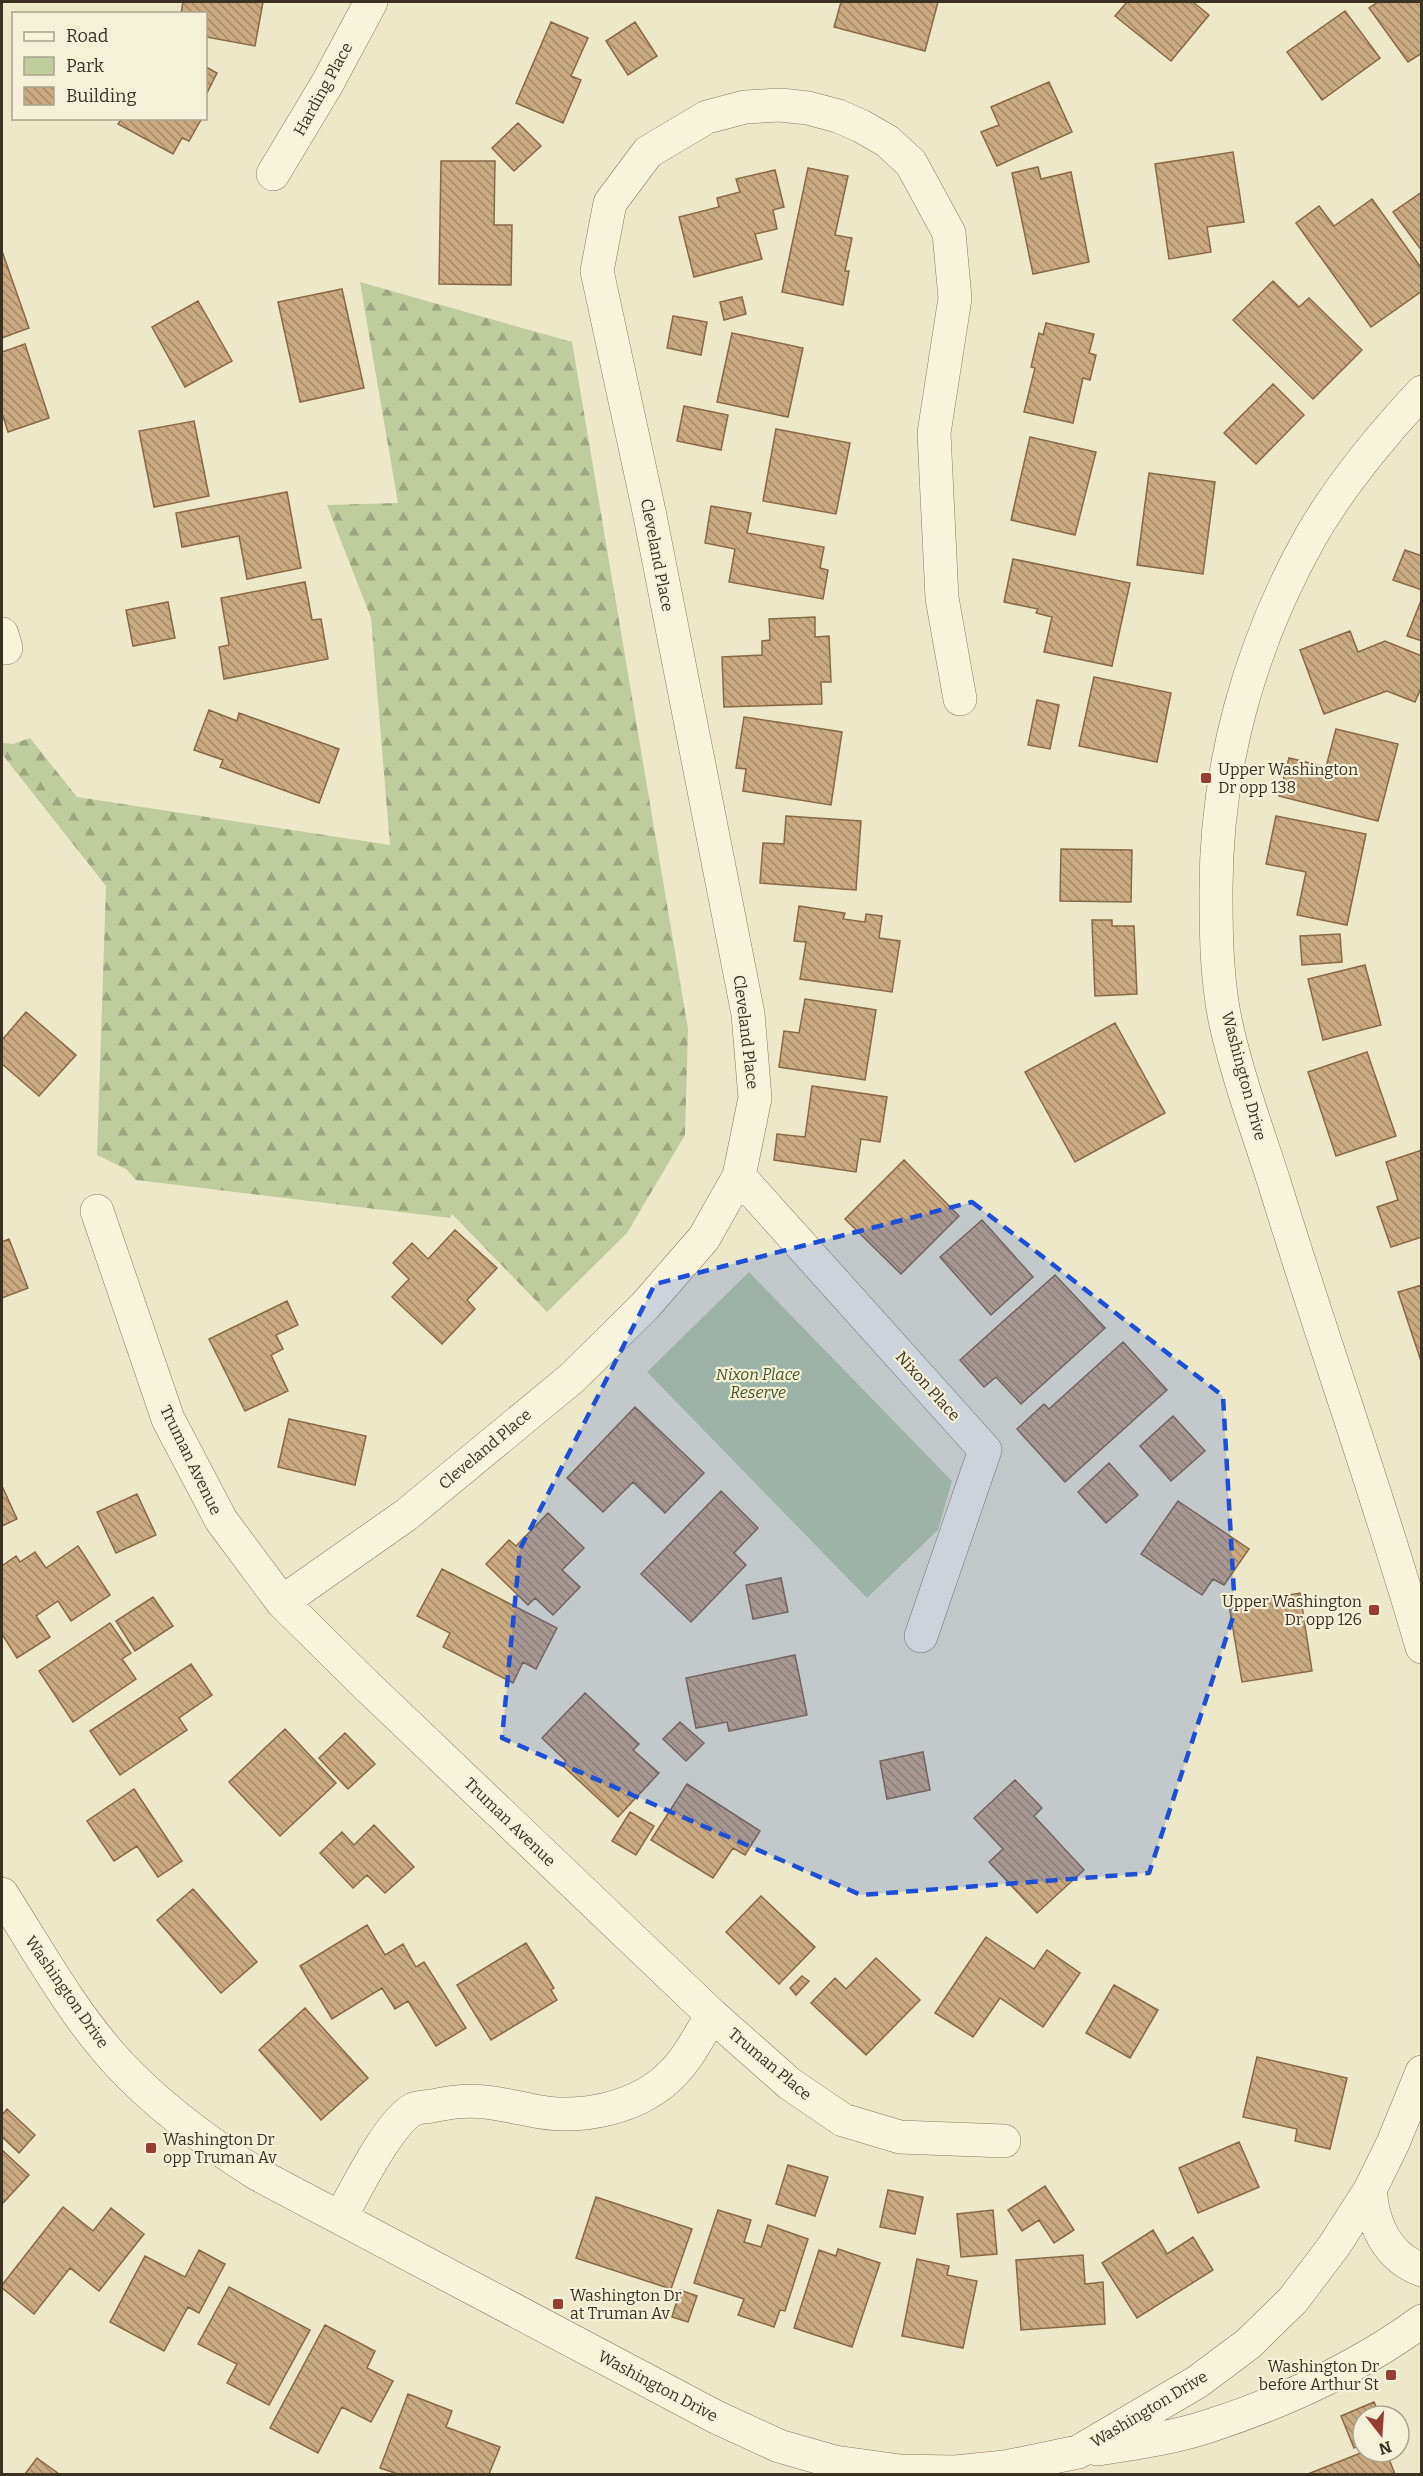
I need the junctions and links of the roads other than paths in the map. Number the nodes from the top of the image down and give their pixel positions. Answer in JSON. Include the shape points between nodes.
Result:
{"nodes":[{"id":1,"x":371,"y":2,"type":"edge"},
{"id":2,"x":273,"y":174,"type":"dead end"},
{"id":3,"x":1422,"y":392,"type":"edge"},
{"id":4,"x":960,"y":699,"type":"dead end"},
{"id":5,"x":740,"y":1176,"type":"junction"},
{"id":6,"x":97,"y":1211,"type":"dead end"},
{"id":7,"x":282,"y":1602,"type":"junction"},
{"id":8,"x":921,"y":1636,"type":"dead end"},
{"id":9,"x":1422,"y":1647,"type":"edge"},
{"id":10,"x":2,"y":1894,"type":"edge"},
{"id":11,"x":712,"y":2015,"type":"junction"},
{"id":12,"x":1422,"y":2072,"type":"edge"},
{"id":13,"x":1004,"y":2141,"type":"dead end"},
{"id":14,"x":1370,"y":2190,"type":"junction"},
{"id":15,"x":340,"y":2218,"type":"junction"},
{"id":16,"x":1422,"y":2270,"type":"edge"},
{"id":17,"x":1422,"y":2321,"type":"edge"},
{"id":18,"x":1082,"y":2463,"type":"edge"}],
"edges":[{"from":1,"to":2,"type":"street","name":"Harding Place"},
{"from":3,"to":9,"type":"street","name":"Washington Drive","via":[[1361,463],[1312,534],[1280,598],[1247,683],[1232,738],[1215,860],[1216,936],[1226,1022]]},
{"from":4,"to":5,"type":"street","name":"Cleveland Place","via":[[942,598],[934,433],[955,298],[949,232],[911,163],[887,141],[861,126],[808,108],[780,105],[745,107],[708,117],[648,152],[610,203],[597,272],[650,516],[748,1014],[754,1098]]},
{"from":5,"to":7,"type":"street","name":"Cleveland Place","via":[[704,1238],[645,1306],[572,1378],[406,1515]]},
{"from":5,"to":8,"type":"street","name":"Nixon Place","via":[[985,1450]]},
{"from":6,"to":7,"type":"street","name":"Truman Avenue","via":[[168,1419],[221,1520]]},
{"from":7,"to":11,"type":"street","name":"Truman Avenue"},
{"from":10,"to":15,"type":"street","name":"Washington Drive","via":[[78,2013],[119,2064],[204,2140]]},
{"from":11,"to":13,"type":"street","name":"Truman Place","via":[[790,2084],[843,2120],[900,2137]]},
{"from":11,"to":15,"type":"street","via":[[674,2073],[626,2103],[569,2114],[473,2099],[414,2109],[400,2120],[383,2144]]},
{"from":12,"to":14,"type":"street","name":"Washington Drive"},
{"from":14,"to":16,"type":"street","via":[[1374,2218],[1385,2242],[1405,2261]]},
{"from":14,"to":18,"type":"street","name":"Washington Drive","via":[[1293,2300],[1248,2344]]},
{"from":15,"to":18,"type":"street","name":"Washington Drive","via":[[645,2381],[779,2446],[835,2462],[900,2471],[955,2472]]},
{"from":17,"to":18,"type":"street","via":[[1321,2380],[1209,2426]]}]}
